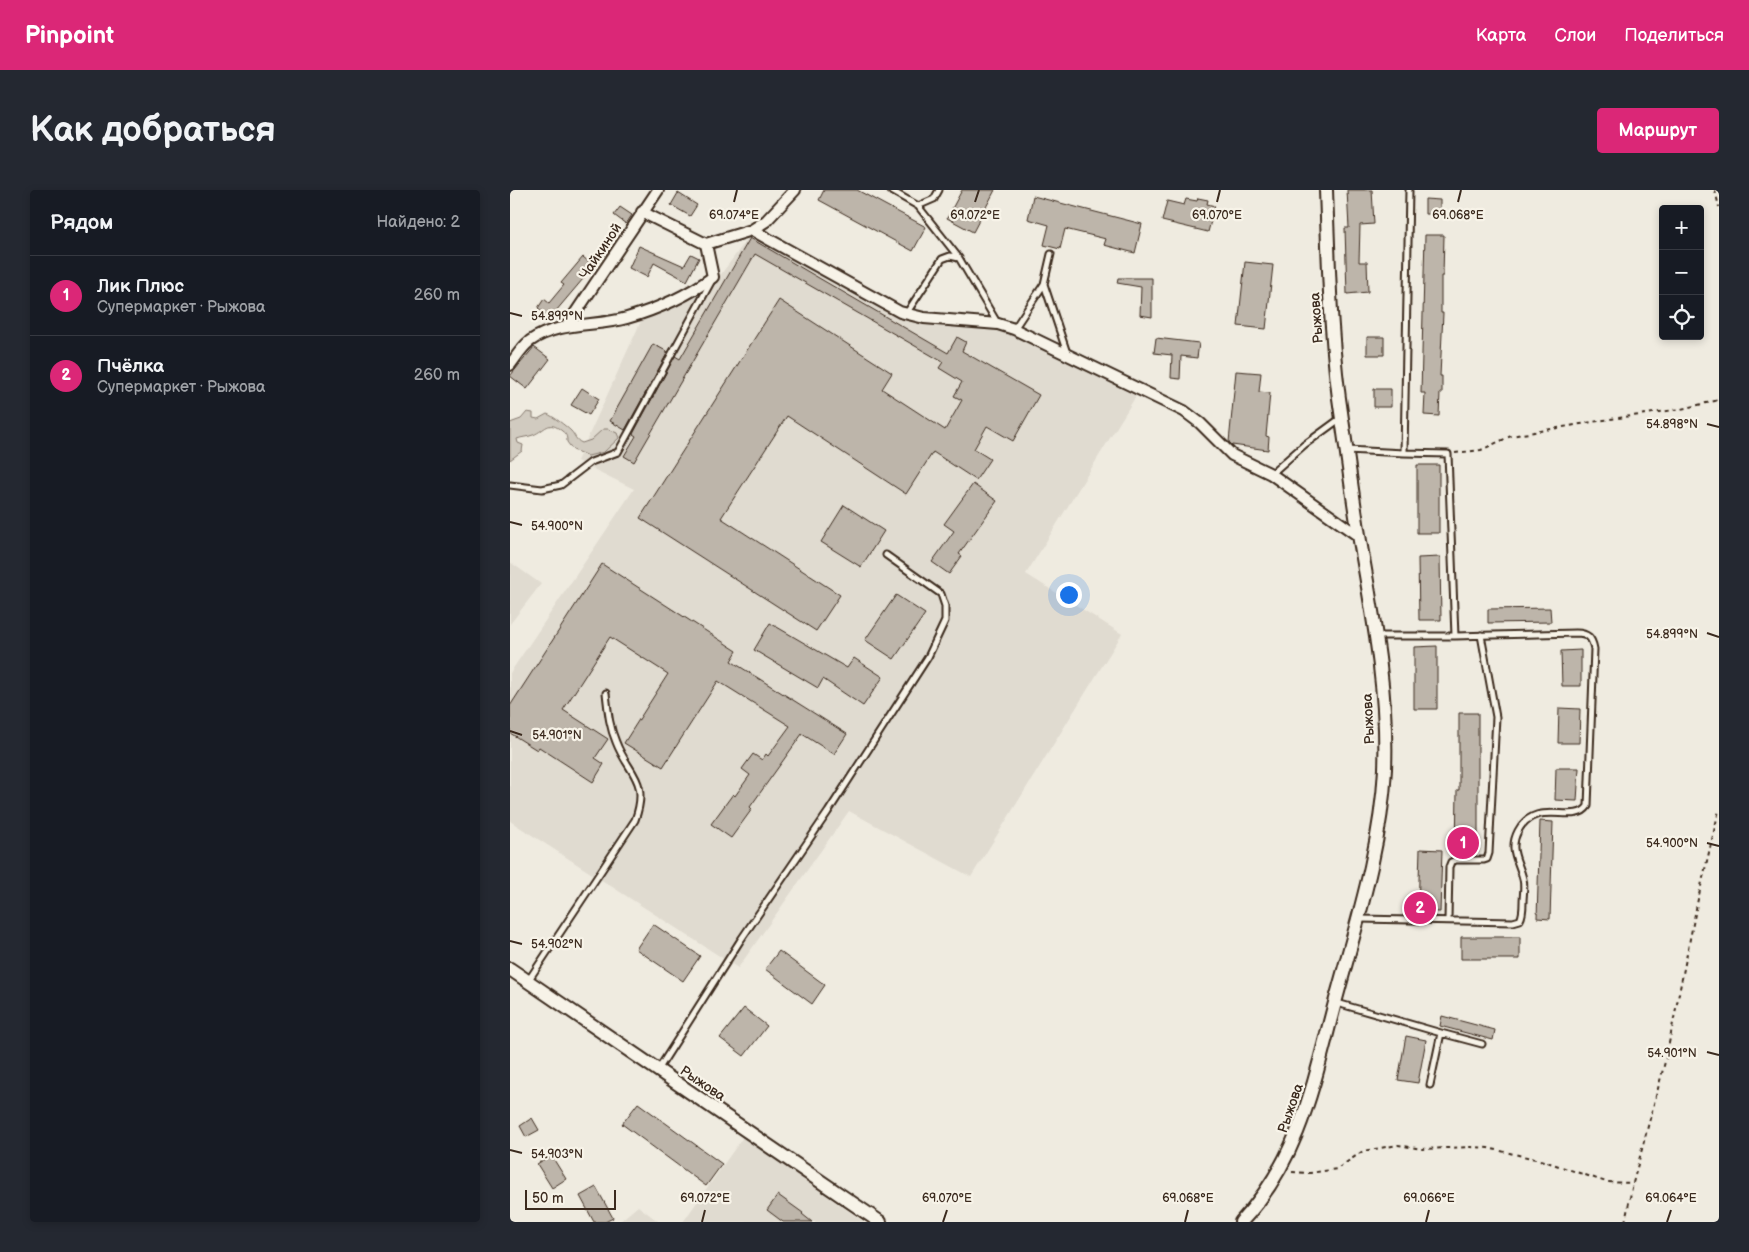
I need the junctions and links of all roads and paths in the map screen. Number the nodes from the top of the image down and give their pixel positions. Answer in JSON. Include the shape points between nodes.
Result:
{"nodes":[{"id":1,"x":658,"y":190,"type":"edge"},
{"id":2,"x":795,"y":190,"type":"edge"},
{"id":3,"x":890,"y":190,"type":"edge"},
{"id":4,"x":939,"y":190,"type":"edge"},
{"id":5,"x":1326,"y":190,"type":"edge"},
{"id":6,"x":1409,"y":190,"type":"edge"},
{"id":7,"x":1715,"y":190,"type":"edge"},
{"id":8,"x":918,"y":206,"type":"junction"},
{"id":9,"x":1719,"y":207,"type":"edge"},
{"id":10,"x":642,"y":212,"type":"junction"},
{"id":11,"x":752,"y":230,"type":"junction"},
{"id":12,"x":706,"y":244,"type":"junction"},
{"id":13,"x":1051,"y":254,"type":"dead end"},
{"id":14,"x":958,"y":258,"type":"junction"},
{"id":15,"x":713,"y":277,"type":"junction"},
{"id":16,"x":1044,"y":284,"type":"junction"},
{"id":17,"x":906,"y":314,"type":"junction"},
{"id":18,"x":998,"y":324,"type":"junction"},
{"id":19,"x":566,"y":327,"type":"junction"},
{"id":20,"x":1014,"y":329,"type":"junction"},
{"id":21,"x":1067,"y":354,"type":"junction"},
{"id":22,"x":510,"y":364,"type":"edge"},
{"id":23,"x":1719,"y":400,"type":"edge"},
{"id":24,"x":1342,"y":418,"type":"junction"},
{"id":25,"x":1347,"y":450,"type":"junction"},
{"id":26,"x":1404,"y":453,"type":"junction"},
{"id":27,"x":1448,"y":454,"type":"junction"},
{"id":28,"x":1271,"y":474,"type":"junction"},
{"id":29,"x":510,"y":485,"type":"edge"},
{"id":30,"x":1360,"y":537,"type":"junction"},
{"id":31,"x":886,"y":555,"type":"dead end"},
{"id":32,"x":1482,"y":635,"type":"junction"},
{"id":33,"x":1377,"y":636,"type":"junction"},
{"id":34,"x":1455,"y":636,"type":"junction"},
{"id":35,"x":606,"y":693,"type":"dead end"},
{"id":36,"x":1719,"y":810,"type":"edge"},
{"id":37,"x":1357,"y":918,"type":"junction"},
{"id":38,"x":1448,"y":920,"type":"junction"},
{"id":39,"x":510,"y":969,"type":"edge"},
{"id":40,"x":528,"y":981,"type":"junction"},
{"id":41,"x":1335,"y":1003,"type":"junction"},
{"id":42,"x":1441,"y":1033,"type":"junction"},
{"id":43,"x":1482,"y":1044,"type":"dead end"},
{"id":44,"x":658,"y":1071,"type":"junction"},
{"id":45,"x":1430,"y":1085,"type":"dead end"},
{"id":46,"x":1279,"y":1171,"type":"junction"},
{"id":47,"x":1633,"y":1183,"type":"junction"},
{"id":48,"x":880,"y":1222,"type":"edge"},
{"id":49,"x":1241,"y":1222,"type":"edge"},
{"id":50,"x":1626,"y":1222,"type":"edge"}],
"edges":[{"from":1,"to":10,"type":"street","name":"Чайкиной"},
{"from":2,"to":11,"type":"street","via":[[766,221]]},
{"from":3,"to":8,"type":"lane"},
{"from":4,"to":8,"type":"lane","via":[[934,199]]},
{"from":5,"to":24,"type":"street","name":"Рыжова","via":[[1329,294]]},
{"from":6,"to":26,"type":"lane"},
{"from":7,"to":9,"type":"path"},
{"from":8,"to":14,"type":"lane"},
{"from":10,"to":12,"type":"street"},
{"from":10,"to":19,"type":"street","name":"Чайкиной"},
{"from":11,"to":12,"type":"street"},
{"from":11,"to":17,"type":"street"},
{"from":12,"to":15,"type":"street"},
{"from":13,"to":16,"type":"lane"},
{"from":14,"to":17,"type":"lane","via":[[942,259]]},
{"from":14,"to":18,"type":"lane"},
{"from":15,"to":19,"type":"street","via":[[670,303],[647,312]]},
{"from":15,"to":29,"type":"lane","via":[[618,452],[590,462],[561,485],[542,489]]},
{"from":16,"to":20,"type":"lane"},
{"from":16,"to":21,"type":"lane"},
{"from":17,"to":18,"type":"street"},
{"from":18,"to":20,"type":"street"},
{"from":19,"to":22,"type":"street","via":[[530,341]]},
{"from":20,"to":21,"type":"street"},
{"from":21,"to":28,"type":"street","via":[[1184,411],[1232,455]]},
{"from":23,"to":27,"type":"path","via":[[1511,436],[1481,450]]},
{"from":24,"to":25,"type":"street","name":"Рыжова"},
{"from":24,"to":28,"type":"lane"},
{"from":25,"to":26,"type":"lane"},
{"from":25,"to":30,"type":"street","name":"Рыжова"},
{"from":26,"to":27,"type":"lane"},
{"from":27,"to":34,"type":"lane"},
{"from":28,"to":30,"type":"street"},
{"from":30,"to":33,"type":"street","name":"Рыжова"},
{"from":31,"to":44,"type":"lane","via":[[941,594],[945,621],[938,639]]},
{"from":32,"to":34,"type":"lane"},
{"from":32,"to":38,"type":"lane","via":[[1496,717],[1489,853],[1484,860],[1451,862]]},
{"from":32,"to":38,"type":"lane","via":[[1584,633],[1589,636],[1594,649],[1589,801],[1582,813],[1542,814],[1528,819],[1518,831],[1513,852],[1524,882],[1520,920]]},
{"from":33,"to":34,"type":"lane"},
{"from":33,"to":37,"type":"street","name":"Рыжова","via":[[1385,769],[1380,819]]},
{"from":35,"to":40,"type":"lane","via":[[616,744],[640,785],[640,808]]},
{"from":36,"to":47,"type":"path","via":[[1666,1058]]},
{"from":37,"to":38,"type":"lane"},
{"from":37,"to":41,"type":"street","name":"Рыжова"},
{"from":39,"to":40,"type":"street","name":"Рыжова"},
{"from":40,"to":44,"type":"street","name":"Рыжова"},
{"from":41,"to":42,"type":"lane"},
{"from":41,"to":46,"type":"street","name":"Рыжова","via":[[1310,1098]]},
{"from":42,"to":43,"type":"lane"},
{"from":42,"to":45,"type":"lane"},
{"from":44,"to":48,"type":"street","name":"Рыжова"},
{"from":46,"to":47,"type":"path","via":[[1310,1173],[1338,1169],[1363,1151],[1398,1145],[1422,1149],[1488,1148],[1606,1182]]},
{"from":46,"to":49,"type":"street","name":"Рыжова"},
{"from":47,"to":50,"type":"path"}]}
